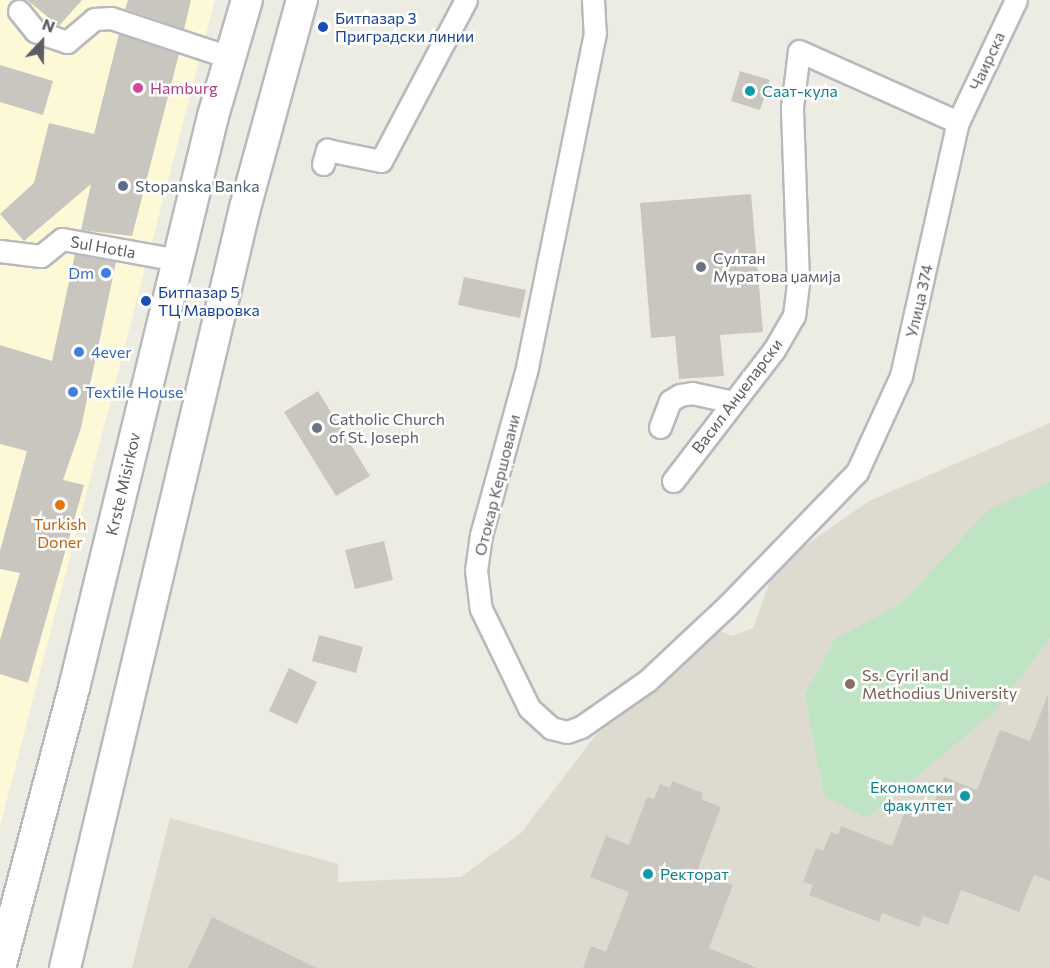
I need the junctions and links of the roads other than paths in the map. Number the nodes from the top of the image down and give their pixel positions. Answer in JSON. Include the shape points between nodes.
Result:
{"nodes":[{"id":1,"x":247,"y":0,"type":"edge"},
{"id":2,"x":302,"y":0,"type":"edge"},
{"id":3,"x":466,"y":0,"type":"edge"},
{"id":4,"x":593,"y":0,"type":"edge"},
{"id":5,"x":1016,"y":0,"type":"edge"},
{"id":6,"x":19,"y":11,"type":"dead end"},
{"id":7,"x":229,"y":57,"type":"junction"},
{"id":8,"x":958,"y":122,"type":"junction"},
{"id":9,"x":325,"y":157,"type":"dead end"},
{"id":10,"x":0,"y":251,"type":"edge"},
{"id":11,"x":177,"y":260,"type":"junction"},
{"id":12,"x":733,"y":402,"type":"junction"},
{"id":13,"x":660,"y":427,"type":"dead end"},
{"id":14,"x":857,"y":472,"type":"joint"},
{"id":15,"x":673,"y":481,"type":"dead end"},
{"id":16,"x":0,"y":968,"type":"edge"},
{"id":17,"x":65,"y":968,"type":"edge"}],
"edges":[{"from":1,"to":7,"type":"street","name":"Krste Misirkov"},
{"from":2,"to":17,"type":"street","via":[[242,220]]},
{"from":3,"to":9,"type":"street","via":[[381,161]]},
{"from":4,"to":14,"type":"street","name":"Отокар Кершовани","via":[[595,33],[527,368],[481,536],[476,570],[481,609],[529,708],[551,728],[567,732],[646,681]]},
{"from":5,"to":8,"type":"street","name":"Чаирска"},
{"from":6,"to":7,"type":"street","via":[[35,31],[67,42],[94,19],[111,18]]},
{"from":7,"to":11,"type":"street","name":"Krste Misirkov"},
{"from":8,"to":12,"type":"street","name":"Васил Анџеларски","via":[[799,51],[792,107],[798,281],[794,316],[774,350]]},
{"from":8,"to":14,"type":"street","name":"Улица 374","via":[[901,376]]},
{"from":10,"to":11,"type":"street","name":"Sul Hotla","via":[[41,256],[62,239]]},
{"from":11,"to":16,"type":"street","name":"Krste Misirkov","via":[[74,688]]},
{"from":12,"to":13,"type":"street","via":[[692,393],[680,395],[670,401]]},
{"from":12,"to":15,"type":"street","name":"Васил Анџеларски"}]}
